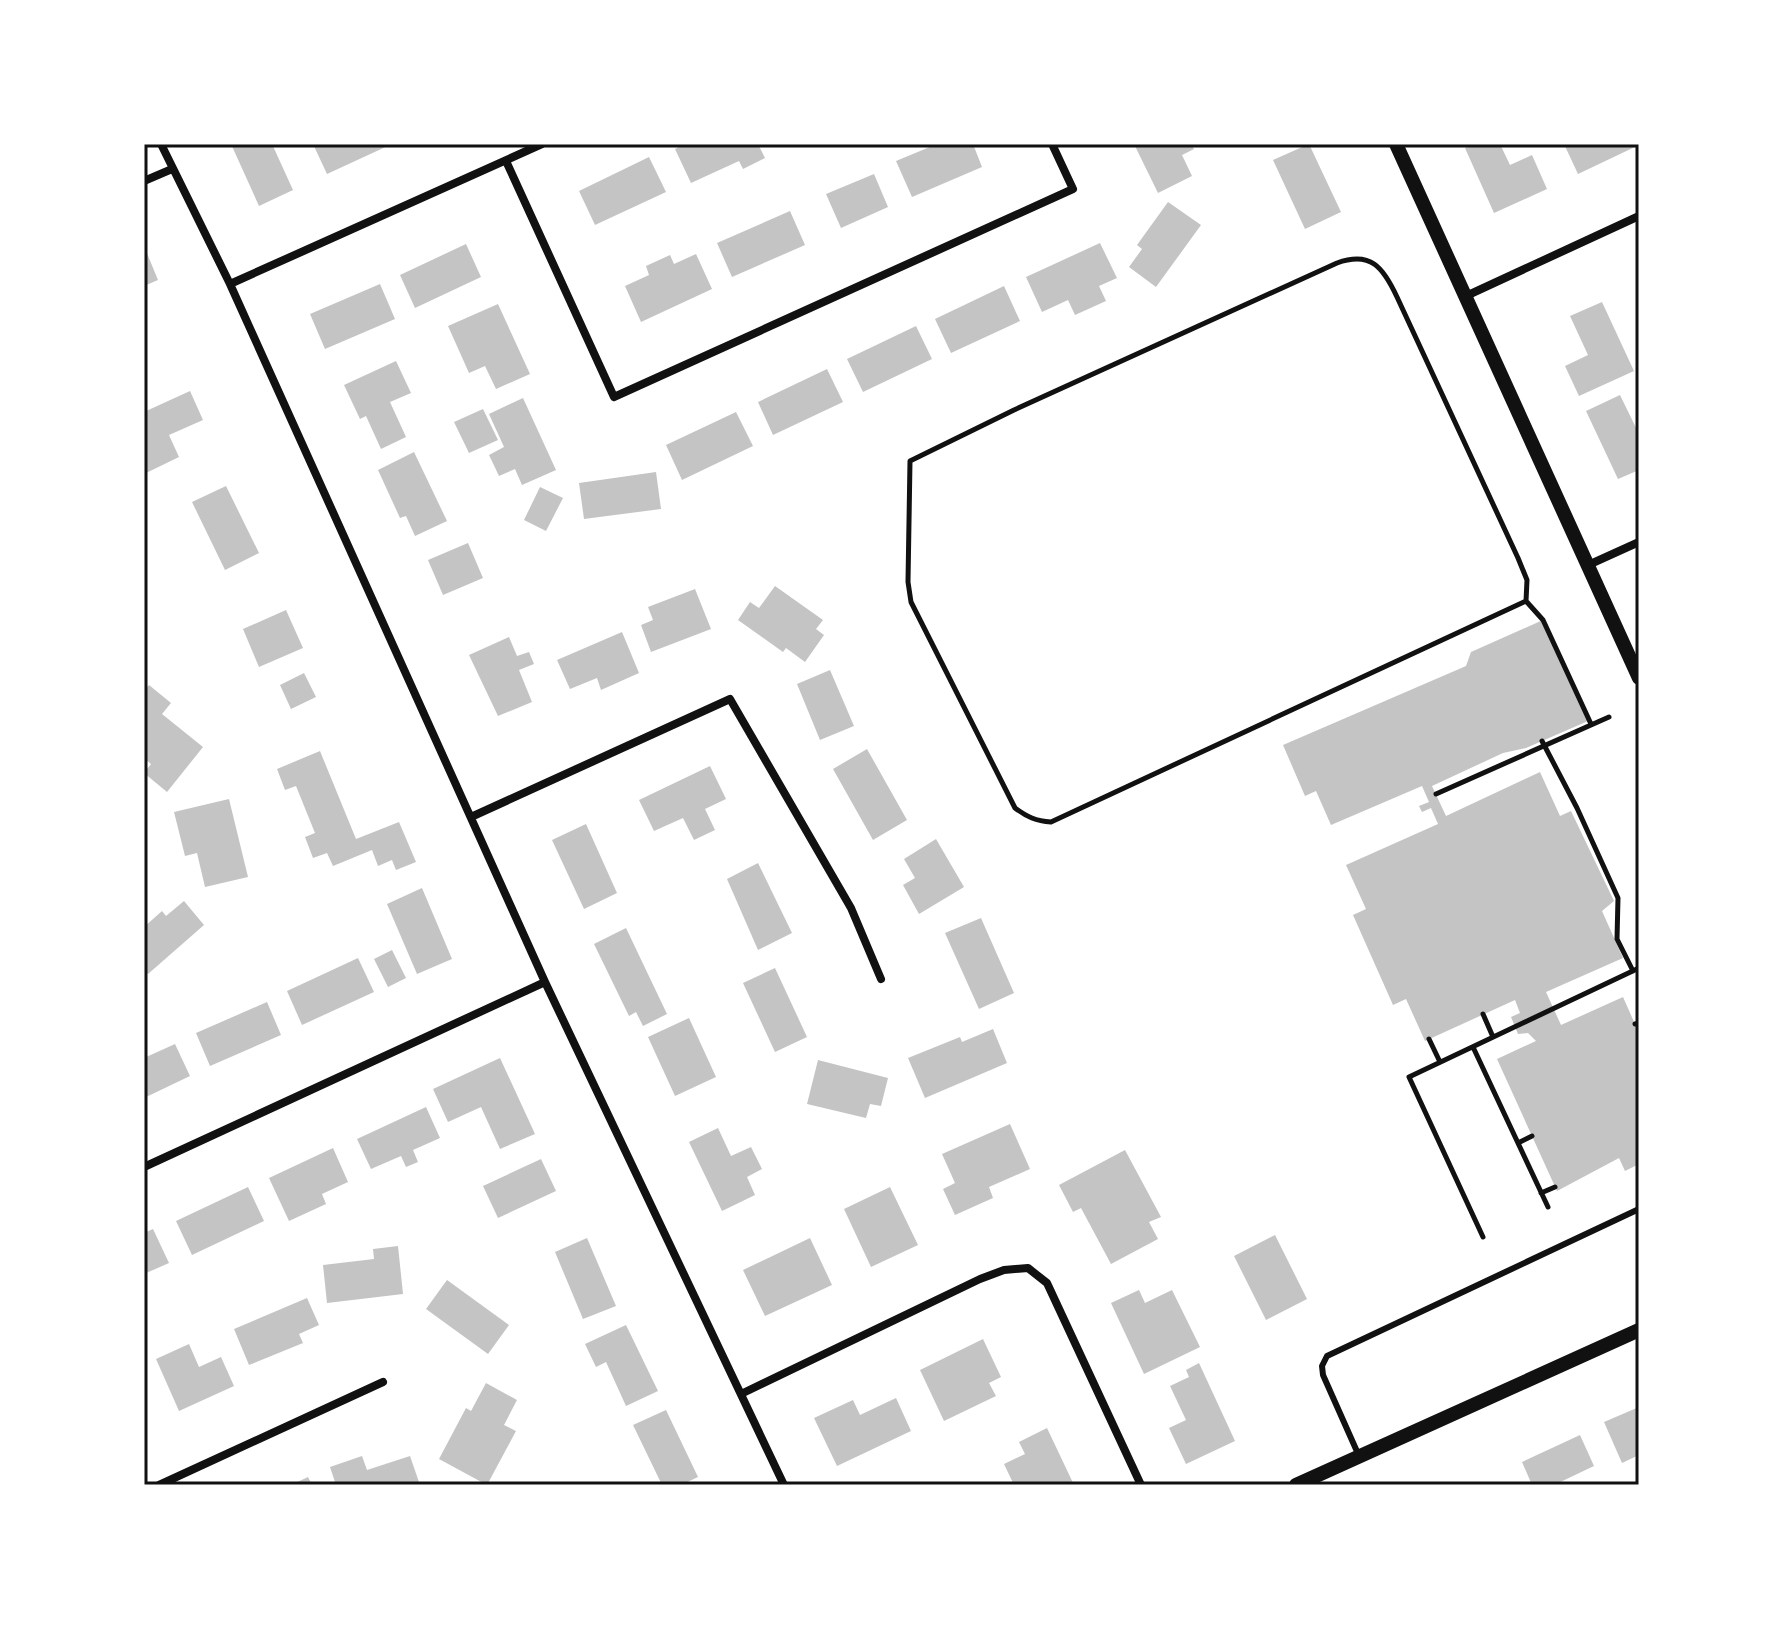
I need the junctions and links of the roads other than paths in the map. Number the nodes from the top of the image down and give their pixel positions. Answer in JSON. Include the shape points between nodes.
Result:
{"nodes":[{"id":1,"x":161,"y":144,"type":"edge"},
{"id":2,"x":542,"y":144,"type":"edge"},
{"id":3,"x":1052,"y":144,"type":"edge"},
{"id":4,"x":1396,"y":144,"type":"edge"},
{"id":5,"x":506,"y":161,"type":"junction"},
{"id":6,"x":172,"y":169,"type":"junction"},
{"id":7,"x":144,"y":181,"type":"edge"},
{"id":8,"x":1639,"y":216,"type":"edge"},
{"id":9,"x":230,"y":284,"type":"junction"},
{"id":10,"x":1466,"y":296,"type":"junction"},
{"id":11,"x":1639,"y":542,"type":"edge"},
{"id":12,"x":1586,"y":566,"type":"junction"},
{"id":13,"x":1639,"y":678,"type":"edge"},
{"id":14,"x":471,"y":817,"type":"junction"},
{"id":15,"x":881,"y":979,"type":"dead end"},
{"id":16,"x":545,"y":982,"type":"junction"},
{"id":17,"x":144,"y":1167,"type":"edge"},
{"id":18,"x":1639,"y":1209,"type":"edge"},
{"id":19,"x":1639,"y":1330,"type":"edge"},
{"id":20,"x":383,"y":1382,"type":"dead end"},
{"id":21,"x":741,"y":1394,"type":"junction"},
{"id":22,"x":1359,"y":1456,"type":"junction"},
{"id":23,"x":159,"y":1485,"type":"edge"},
{"id":24,"x":784,"y":1485,"type":"edge"},
{"id":25,"x":1141,"y":1485,"type":"edge"},
{"id":26,"x":1296,"y":1485,"type":"edge"}],
"edges":[{"from":1,"to":6,"type":"street"},
{"from":2,"to":5,"type":"street"},
{"from":3,"to":5,"type":"street","via":[[1073,189],[614,397]]},
{"from":4,"to":10,"type":"street"},
{"from":5,"to":9,"type":"street"},
{"from":6,"to":7,"type":"street"},
{"from":6,"to":9,"type":"street"},
{"from":8,"to":10,"type":"street"},
{"from":9,"to":14,"type":"street"},
{"from":10,"to":12,"type":"street"},
{"from":11,"to":12,"type":"street"},
{"from":12,"to":13,"type":"street"},
{"from":14,"to":15,"type":"street","via":[[730,699],[851,908]]},
{"from":14,"to":16,"type":"street"},
{"from":16,"to":17,"type":"street"},
{"from":16,"to":21,"type":"street"},
{"from":18,"to":22,"type":"lane","via":[[1327,1356],[1323,1375]]},
{"from":19,"to":22,"type":"street"},
{"from":20,"to":23,"type":"street"},
{"from":21,"to":24,"type":"street"},
{"from":21,"to":25,"type":"street","via":[[980,1279],[1028,1268],[1047,1283]]},
{"from":22,"to":26,"type":"street"}]}
